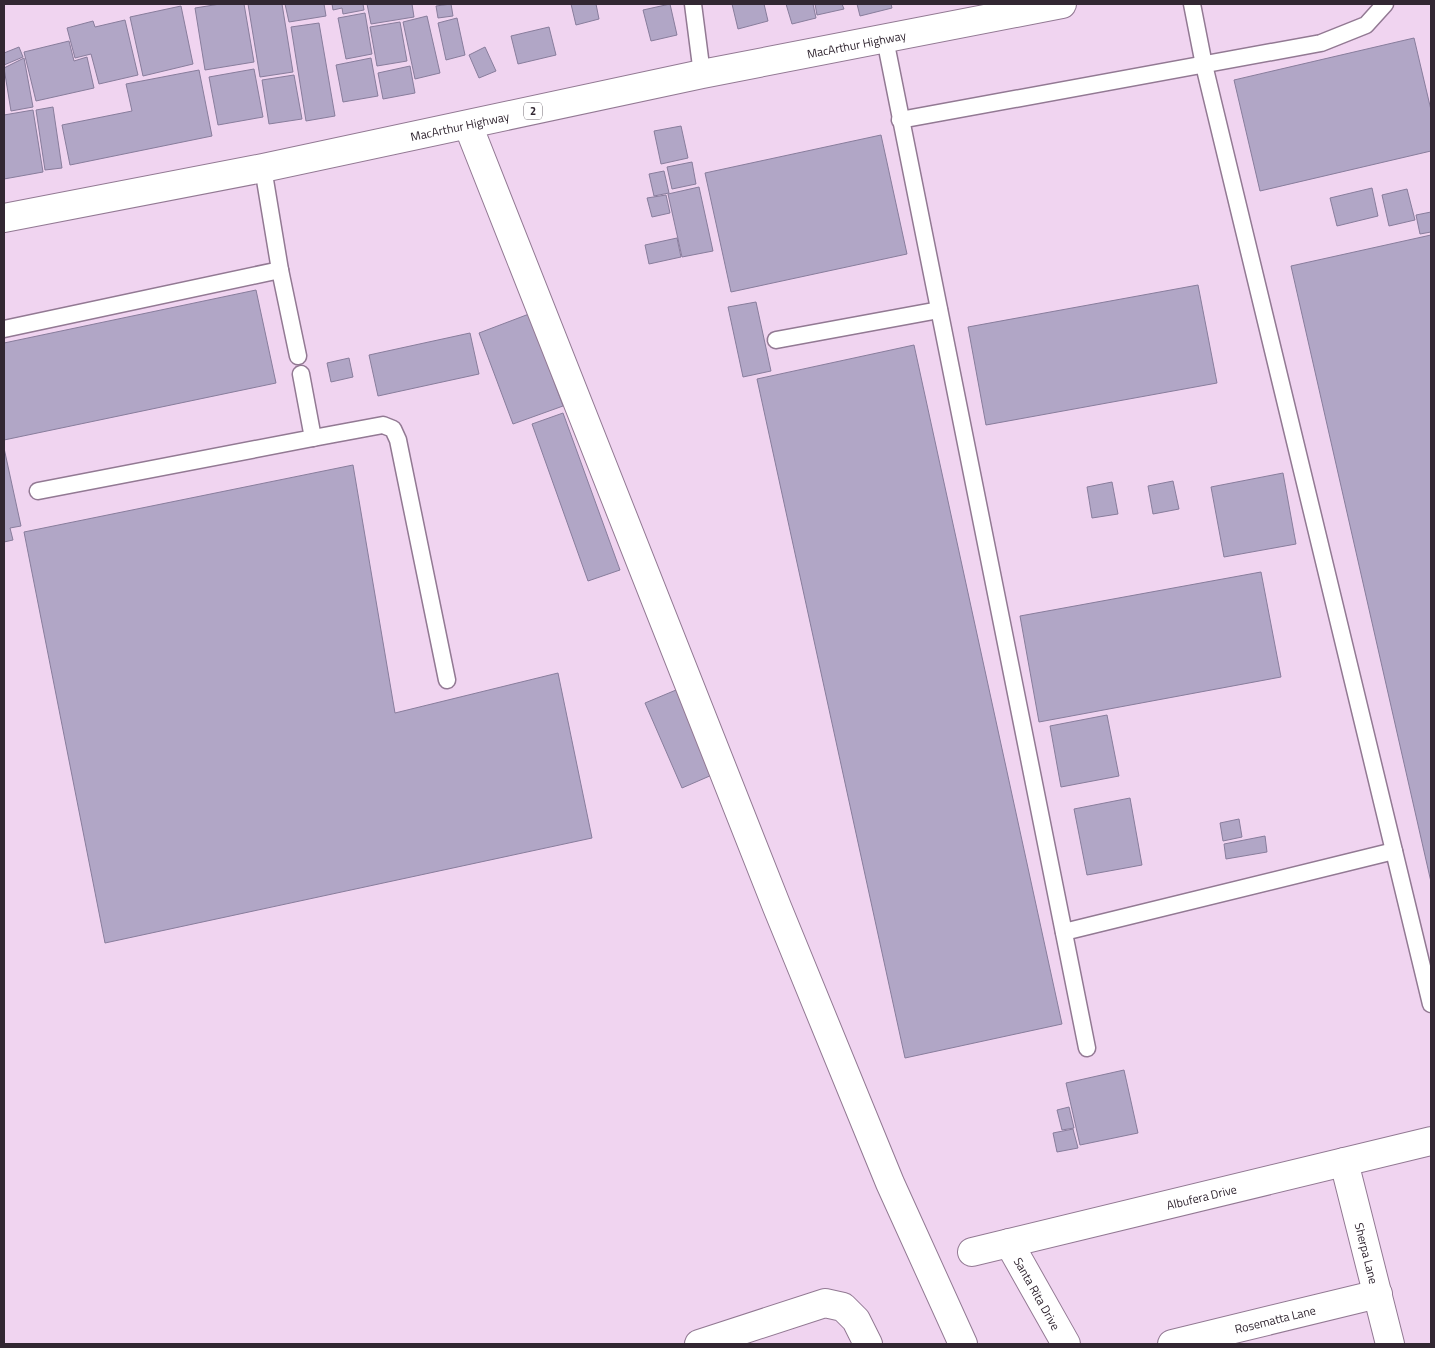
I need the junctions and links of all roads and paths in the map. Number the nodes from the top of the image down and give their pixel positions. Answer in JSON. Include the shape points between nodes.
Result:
{"nodes":[{"id":1,"x":693,"y":4,"type":"edge"},
{"id":2,"x":1062,"y":4,"type":"edge"},
{"id":3,"x":1192,"y":4,"type":"edge"},
{"id":4,"x":1385,"y":4,"type":"edge"},
{"id":5,"x":885,"y":39,"type":"junction"},
{"id":6,"x":1204,"y":65,"type":"junction"},
{"id":7,"x":702,"y":74,"type":"junction"},
{"id":8,"x":900,"y":120,"type":"junction"},
{"id":9,"x":468,"y":125,"type":"junction"},
{"id":10,"x":263,"y":168,"type":"junction"},
{"id":11,"x":4,"y":218,"type":"edge"},
{"id":12,"x":280,"y":270,"type":"junction"},
{"id":13,"x":939,"y":310,"type":"junction"},
{"id":14,"x":4,"y":329,"type":"edge"},
{"id":15,"x":776,"y":340,"type":"dead end"},
{"id":16,"x":298,"y":356,"type":"dead end"},
{"id":17,"x":301,"y":374,"type":"dead end"},
{"id":18,"x":313,"y":438,"type":"junction"},
{"id":19,"x":38,"y":491,"type":"dead end"},
{"id":20,"x":447,"y":680,"type":"dead end"},
{"id":21,"x":1394,"y":852,"type":"junction"},
{"id":22,"x":1064,"y":932,"type":"junction"},
{"id":23,"x":1431,"y":1004,"type":"edge"},
{"id":24,"x":1087,"y":1048,"type":"dead end"},
{"id":25,"x":1431,"y":1141,"type":"edge"},
{"id":26,"x":1344,"y":1162,"type":"junction"},
{"id":27,"x":1009,"y":1243,"type":"junction"},
{"id":28,"x":972,"y":1252,"type":"dead end"},
{"id":29,"x":1378,"y":1294,"type":"junction"},
{"id":30,"x":729,"y":1340,"type":"edge"},
{"id":31,"x":699,"y":1344,"type":"edge"},
{"id":32,"x":868,"y":1344,"type":"edge"},
{"id":33,"x":963,"y":1344,"type":"edge"},
{"id":34,"x":1066,"y":1344,"type":"edge"},
{"id":35,"x":1172,"y":1344,"type":"edge"},
{"id":36,"x":1390,"y":1344,"type":"edge"}],
"edges":[{"from":1,"to":7,"type":"lane"},
{"from":2,"to":5,"type":"main road","name":"MacArthur Highway","number":"2"},
{"from":3,"to":6,"type":"lane"},
{"from":4,"to":6,"type":"lane","via":[[1366,25],[1321,43]]},
{"from":5,"to":7,"type":"main road","name":"MacArthur Highway","number":"2"},
{"from":5,"to":8,"type":"lane"},
{"from":6,"to":8,"type":"lane"},
{"from":6,"to":21,"type":"lane"},
{"from":7,"to":9,"type":"main road","name":"MacArthur Highway","number":"2"},
{"from":8,"to":13,"type":"lane"},
{"from":9,"to":10,"type":"main road","name":"MacArthur Highway","number":"2"},
{"from":9,"to":33,"type":"main road","via":[[784,926],[890,1183]]},
{"from":10,"to":11,"type":"main road","name":"MacArthur Highway","number":"2"},
{"from":10,"to":12,"type":"lane"},
{"from":12,"to":14,"type":"lane"},
{"from":12,"to":16,"type":"lane"},
{"from":13,"to":15,"type":"lane"},
{"from":13,"to":22,"type":"lane"},
{"from":17,"to":18,"type":"lane"},
{"from":18,"to":19,"type":"lane"},
{"from":18,"to":20,"type":"lane","via":[[383,425],[393,429],[398,440]]},
{"from":21,"to":22,"type":"lane"},
{"from":21,"to":23,"type":"lane"},
{"from":22,"to":24,"type":"lane"},
{"from":25,"to":26,"type":"main road","name":"Albufera Drive"},
{"from":26,"to":27,"type":"main road","name":"Albufera Drive"},
{"from":26,"to":29,"type":"main road","name":"Sherpa Lane"},
{"from":27,"to":28,"type":"main road","name":"Albufera Drive"},
{"from":27,"to":34,"type":"main road","name":"Santa Rita Drive"},
{"from":29,"to":35,"type":"main road","name":"Rosematta Lane"},
{"from":29,"to":36,"type":"main road","name":"Sherpa Lane"},
{"from":30,"to":31,"type":"main road"},
{"from":30,"to":32,"type":"main road","via":[[826,1303],[844,1307],[856,1320]]}]}
